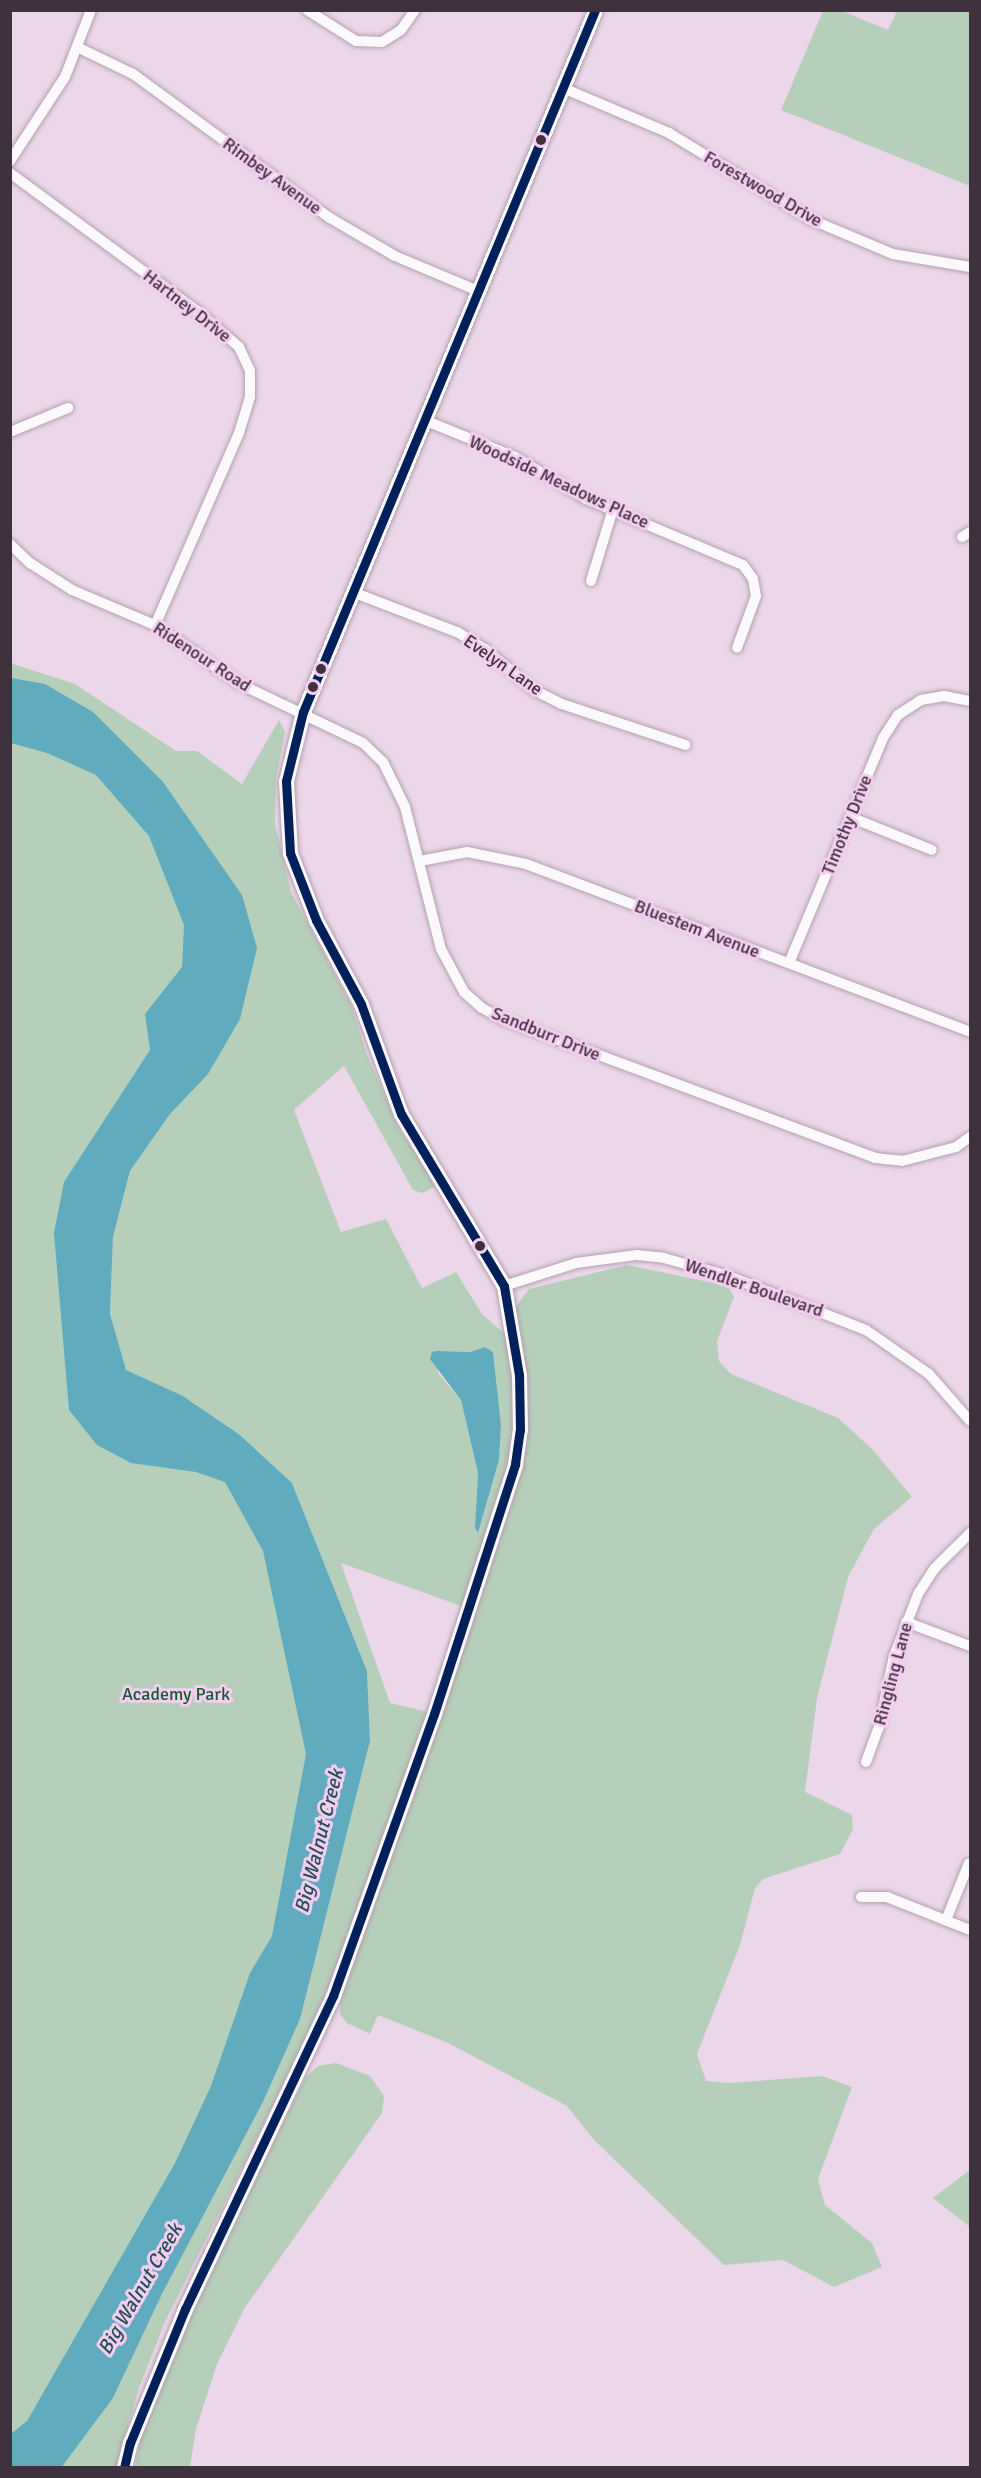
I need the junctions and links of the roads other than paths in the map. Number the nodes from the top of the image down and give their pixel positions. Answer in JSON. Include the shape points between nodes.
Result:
{"nodes":[{"id":1,"x":91,"y":10,"type":"edge"},
{"id":2,"x":307,"y":10,"type":"edge"},
{"id":3,"x":415,"y":10,"type":"edge"},
{"id":4,"x":596,"y":10,"type":"edge"},
{"id":5,"x":77,"y":47,"type":"junction"},
{"id":6,"x":563,"y":88,"type":"junction"},
{"id":7,"x":10,"y":161,"type":"edge"},
{"id":8,"x":10,"y":173,"type":"edge"},
{"id":9,"x":970,"y":267,"type":"edge"},
{"id":10,"x":476,"y":290,"type":"junction"},
{"id":11,"x":68,"y":408,"type":"dead end"},
{"id":12,"x":424,"y":420,"type":"junction"},
{"id":13,"x":10,"y":432,"type":"edge"},
{"id":14,"x":613,"y":509,"type":"junction"},
{"id":15,"x":10,"y":544,"type":"edge"},
{"id":16,"x":591,"y":582,"type":"dead end"},
{"id":17,"x":355,"y":593,"type":"junction"},
{"id":18,"x":154,"y":625,"type":"junction"},
{"id":19,"x":737,"y":648,"type":"dead end"},
{"id":20,"x":970,"y":701,"type":"edge"},
{"id":21,"x":303,"y":712,"type":"junction"},
{"id":22,"x":685,"y":745,"type":"dead end"},
{"id":23,"x":850,"y":817,"type":"junction"},
{"id":24,"x":932,"y":850,"type":"dead end"},
{"id":25,"x":420,"y":861,"type":"junction"},
{"id":26,"x":789,"y":963,"type":"junction"},
{"id":27,"x":970,"y":1032,"type":"edge"},
{"id":28,"x":970,"y":1137,"type":"edge"},
{"id":29,"x":504,"y":1286,"type":"junction"},
{"id":30,"x":970,"y":1420,"type":"edge"},
{"id":31,"x":970,"y":1533,"type":"edge"},
{"id":32,"x":906,"y":1622,"type":"junction"},
{"id":33,"x":970,"y":1646,"type":"edge"},
{"id":34,"x":866,"y":1762,"type":"dead end"},
{"id":35,"x":969,"y":1863,"type":"edge"},
{"id":36,"x":861,"y":1897,"type":"dead end"},
{"id":37,"x":946,"y":1920,"type":"junction"},
{"id":38,"x":970,"y":1930,"type":"edge"},
{"id":39,"x":124,"y":2468,"type":"edge"}],
"edges":[{"from":1,"to":5,"type":"street"},
{"from":2,"to":3,"type":"street","via":[[356,41],[382,42],[401,30]]},
{"from":4,"to":6,"type":"main road"},
{"from":5,"to":7,"type":"street","via":[[65,77]]},
{"from":5,"to":10,"type":"street","name":"Rimbey Avenue","via":[[133,74],[330,219],[395,256]]},
{"from":6,"to":9,"type":"street","name":"Forestwood Drive","via":[[669,133],[812,220],[893,254]]},
{"from":6,"to":10,"type":"main road"},
{"from":8,"to":18,"type":"street","name":"Hartney Drive","via":[[201,314],[239,347],[250,371],[250,397],[239,433]]},
{"from":10,"to":12,"type":"main road"},
{"from":11,"to":13,"type":"street"},
{"from":12,"to":14,"type":"street","name":"Woodside Meadows Place","via":[[515,457]]},
{"from":12,"to":17,"type":"main road"},
{"from":14,"to":16,"type":"street"},
{"from":14,"to":19,"type":"street","name":"Woodside Meadows Place","via":[[743,565],[753,579],[756,596]]},
{"from":15,"to":18,"type":"street","name":"Ridenour Road","via":[[30,563],[72,590]]},
{"from":17,"to":21,"type":"main road"},
{"from":17,"to":22,"type":"street","name":"Evelyn Lane","via":[[459,633],[534,690],[562,704]]},
{"from":18,"to":21,"type":"street","name":"Ridenour Road","via":[[240,684]]},
{"from":20,"to":23,"type":"street","name":"Timothy Drive","via":[[944,696],[921,700],[897,715],[883,738]]},
{"from":21,"to":25,"type":"street","name":"Sandburr Drive","via":[[363,742],[384,762],[398,787]]},
{"from":21,"to":29,"type":"main road","via":[[291,753],[286,803],[290,853],[299,880],[361,1004],[401,1114]]},
{"from":23,"to":24,"type":"street"},
{"from":23,"to":26,"type":"street","name":"Timothy Drive"},
{"from":25,"to":26,"type":"street","name":"Bluestem Avenue","via":[[467,852],[526,864]]},
{"from":25,"to":28,"type":"street","name":"Sandburr Drive","via":[[441,949],[452,971],[465,992],[502,1019],[875,1158],[902,1161],[956,1147]]},
{"from":26,"to":27,"type":"street","name":"Bluestem Avenue"},
{"from":29,"to":30,"type":"street","name":"Wendler Boulevard","via":[[576,1263],[637,1255],[664,1258],[728,1276],[866,1330],[929,1374]]},
{"from":29,"to":39,"type":"main road","via":[[521,1404],[515,1464],[501,1514],[333,1996],[184,2309],[129,2443]]},
{"from":31,"to":32,"type":"street","name":"Ringling Lane","via":[[934,1569]]},
{"from":32,"to":33,"type":"street"},
{"from":32,"to":34,"type":"street","name":"Ringling Lane"},
{"from":35,"to":37,"type":"street"},
{"from":36,"to":37,"type":"street","via":[[887,1897]]},
{"from":37,"to":38,"type":"street"}]}
